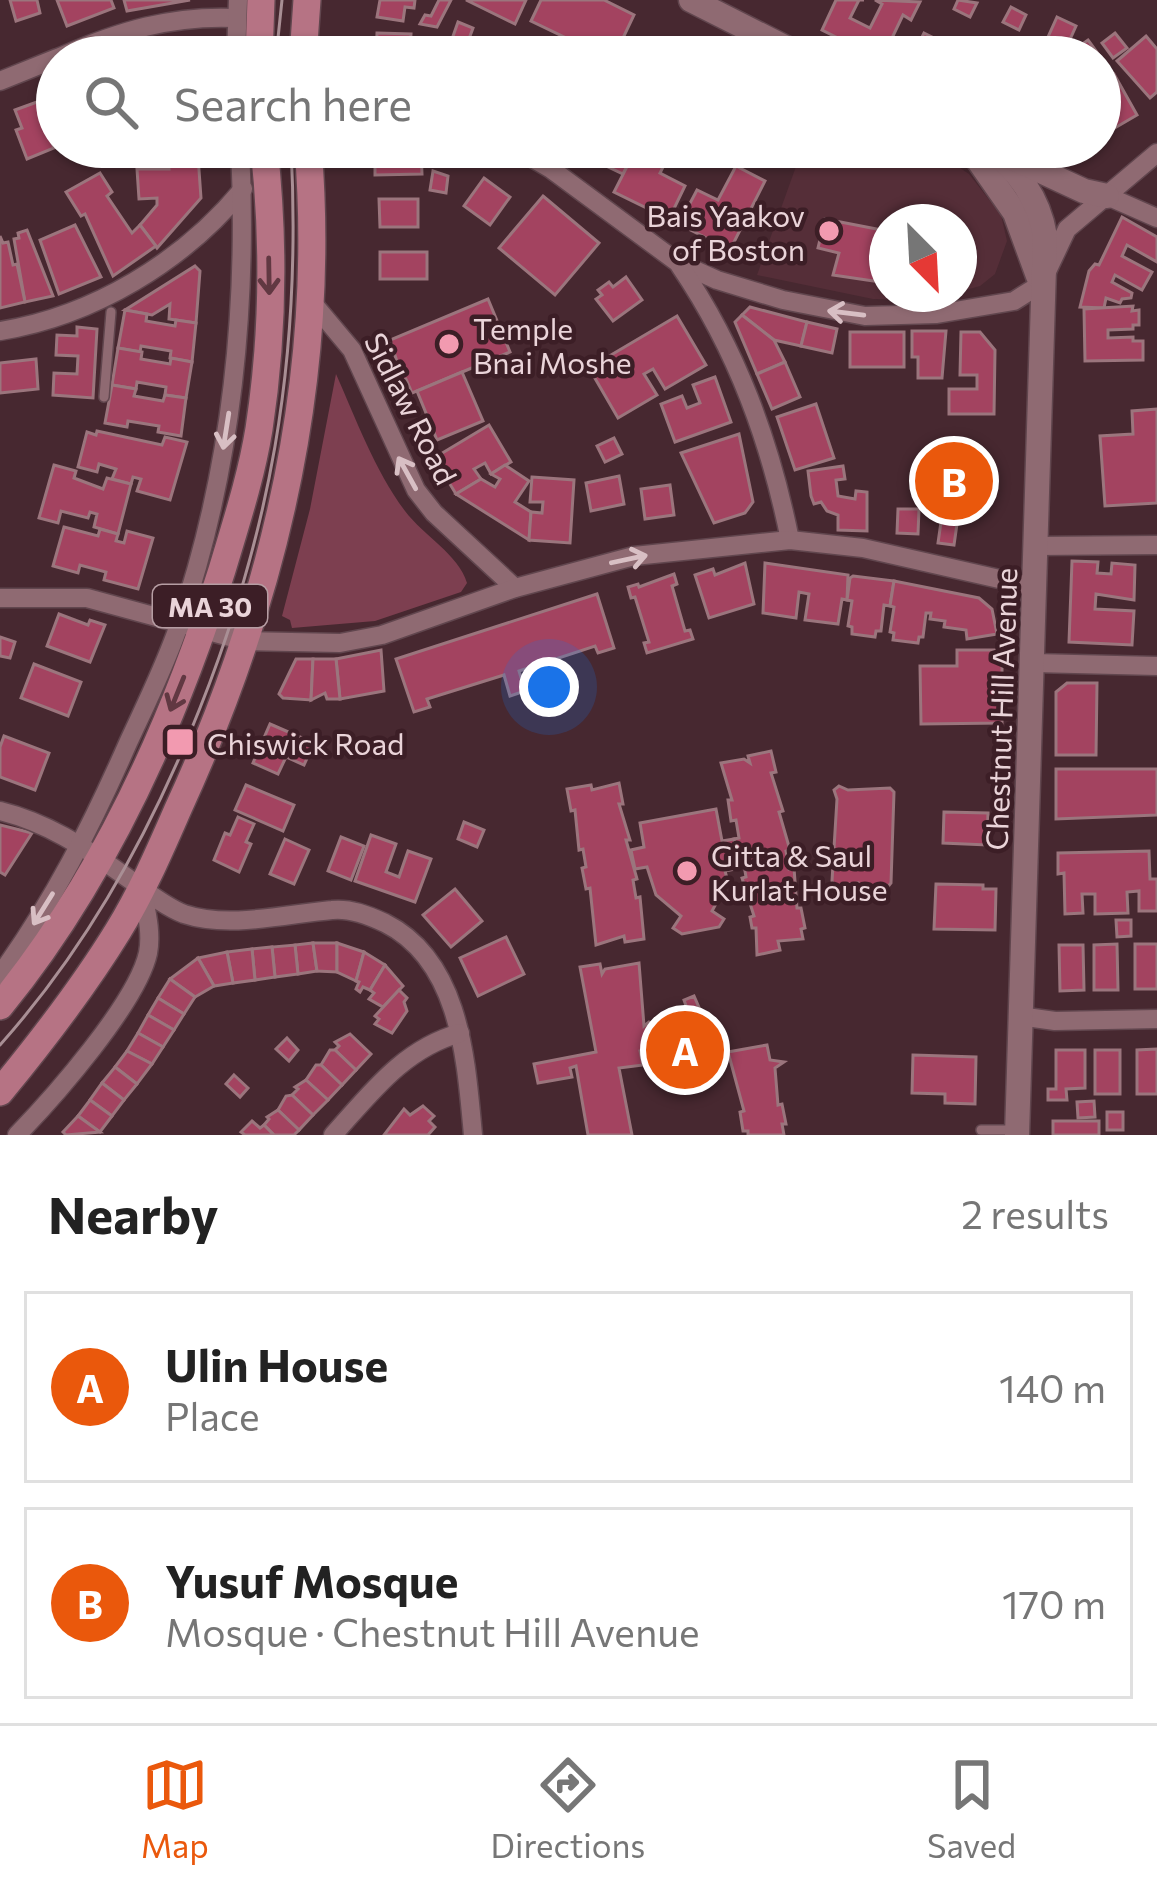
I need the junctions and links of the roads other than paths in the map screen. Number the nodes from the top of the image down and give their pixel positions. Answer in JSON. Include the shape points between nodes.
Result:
{"nodes":[{"id":1,"x":261,"y":0,"type":"edge"},
{"id":2,"x":307,"y":0,"type":"edge"},
{"id":3,"x":692,"y":0,"type":"edge"},
{"id":4,"x":237,"y":9,"type":"edge"},
{"id":5,"x":117,"y":36,"type":"edge"},
{"id":6,"x":260,"y":36,"type":"edge"},
{"id":7,"x":304,"y":36,"type":"edge"},
{"id":8,"x":763,"y":36,"type":"edge"},
{"id":9,"x":36,"y":67,"type":"edge"},
{"id":10,"x":0,"y":81,"type":"edge"},
{"id":11,"x":1157,"y":153,"type":"edge"},
{"id":12,"x":253,"y":168,"type":"edge"},
{"id":13,"x":253,"y":168,"type":"edge"},
{"id":14,"x":262,"y":168,"type":"edge"},
{"id":15,"x":310,"y":168,"type":"edge"},
{"id":16,"x":548,"y":168,"type":"edge"},
{"id":17,"x":984,"y":168,"type":"edge"},
{"id":18,"x":1012,"y":168,"type":"edge"},
{"id":19,"x":1033,"y":168,"type":"edge"},
{"id":20,"x":242,"y":191,"type":"junction"},
{"id":21,"x":1107,"y":196,"type":"junction"},
{"id":22,"x":1157,"y":218,"type":"edge"},
{"id":23,"x":677,"y":262,"type":"junction"},
{"id":24,"x":1041,"y":284,"type":"junction"},
{"id":25,"x":310,"y":301,"type":"junction"},
{"id":26,"x":111,"y":312,"type":"dead end"},
{"id":27,"x":0,"y":331,"type":"edge"},
{"id":28,"x":104,"y":397,"type":"dead end"},
{"id":29,"x":790,"y":540,"type":"junction"},
{"id":30,"x":1157,"y":545,"type":"edge"},
{"id":31,"x":1036,"y":546,"type":"junction"},
{"id":32,"x":1034,"y":587,"type":"junction"},
{"id":33,"x":515,"y":588,"type":"junction"},
{"id":34,"x":0,"y":598,"type":"edge"},
{"id":35,"x":191,"y":628,"type":"junction"},
{"id":36,"x":245,"y":641,"type":"junction"},
{"id":37,"x":1034,"y":663,"type":"junction"},
{"id":38,"x":1157,"y":666,"type":"edge"},
{"id":39,"x":0,"y":811,"type":"edge"},
{"id":40,"x":92,"y":853,"type":"junction"},
{"id":41,"x":142,"y":888,"type":"junction"},
{"id":42,"x":0,"y":975,"type":"edge"},
{"id":43,"x":0,"y":1006,"type":"edge"},
{"id":44,"x":1019,"y":1016,"type":"junction"},
{"id":45,"x":1157,"y":1019,"type":"edge"},
{"id":46,"x":460,"y":1033,"type":"junction"},
{"id":47,"x":0,"y":1093,"type":"edge"},
{"id":48,"x":981,"y":1130,"type":"dead end"},
{"id":49,"x":1017,"y":1133,"type":"edge"},
{"id":50,"x":16,"y":1135,"type":"edge"},
{"id":51,"x":333,"y":1135,"type":"edge"},
{"id":52,"x":473,"y":1135,"type":"edge"}],
"edges":[{"from":1,"to":6,"type":"main road"},
{"from":2,"to":7,"type":"main road"},
{"from":3,"to":8,"type":"main road"},
{"from":4,"to":5,"type":"street"},
{"from":9,"to":10,"type":"street"},
{"from":11,"to":21,"type":"street"},
{"from":12,"to":20,"type":"street"},
{"from":13,"to":20,"type":"street"},
{"from":14,"to":35,"type":"main road","number":"MA 30","one_way":true,"via":[[269,302],[259,428],[248,487]]},
{"from":15,"to":25,"type":"main road","number":"MA 30"},
{"from":16,"to":23,"type":"street"},
{"from":17,"to":24,"type":"main road","name":"Chestnut Hill Avenue","via":[[1016,213]]},
{"from":18,"to":24,"type":"main road","name":"Chestnut Hill Avenue","via":[[1045,236]]},
{"from":19,"to":21,"type":"main road"},
{"from":20,"to":27,"type":"street","via":[[204,233],[130,283],[75,310]]},
{"from":20,"to":35,"type":"street","one_way":true,"via":[[237,363]]},
{"from":21,"to":22,"type":"street"},
{"from":21,"to":24,"type":"street","via":[[1067,229]]},
{"from":24,"to":23,"type":"street","one_way":true,"via":[[1014,301],[865,316],[783,300]]},
{"from":23,"to":29,"type":"street","via":[[749,393]]},
{"from":24,"to":31,"type":"main road","name":"Chestnut Hill Avenue"},
{"from":33,"to":25,"type":"street","name":"Sidlaw Road","one_way":true,"via":[[416,490],[352,350]]},
{"from":25,"to":36,"type":"main road","number":"MA 30","via":[[297,444]]},
{"from":26,"to":28,"type":"lane"},
{"from":29,"to":32,"type":"street"},
{"from":33,"to":29,"type":"street","one_way":true,"via":[[634,556]]},
{"from":30,"to":31,"type":"street"},
{"from":31,"to":32,"type":"main road","name":"Chestnut Hill Avenue"},
{"from":32,"to":37,"type":"main road","name":"Chestnut Hill Avenue"},
{"from":33,"to":36,"type":"street","via":[[382,635],[340,643]]},
{"from":34,"to":35,"type":"street","via":[[87,598]]},
{"from":35,"to":36,"type":"street"},
{"from":35,"to":40,"type":"main road","number":"MA 30","one_way":true,"via":[[160,736]]},
{"from":36,"to":41,"type":"main road","number":"MA 30"},
{"from":37,"to":38,"type":"street"},
{"from":37,"to":44,"type":"main road","name":"Chestnut Hill Avenue"},
{"from":39,"to":40,"type":"street"},
{"from":40,"to":41,"type":"street"},
{"from":40,"to":42,"type":"street","one_way":true},
{"from":40,"to":43,"type":"main road","number":"MA 30","via":[[69,912]]},
{"from":41,"to":46,"type":"street","via":[[185,914],[225,920],[338,909],[379,920],[428,959]]},
{"from":41,"to":47,"type":"main road","number":"MA 30"},
{"from":41,"to":50,"type":"street","via":[[146,960],[86,1055]]},
{"from":44,"to":45,"type":"street"},
{"from":44,"to":49,"type":"main road","name":"Chestnut Hill Avenue"},
{"from":46,"to":51,"type":"street","via":[[400,1062]]},
{"from":46,"to":52,"type":"street"},
{"from":48,"to":49,"type":"lane"}]}
